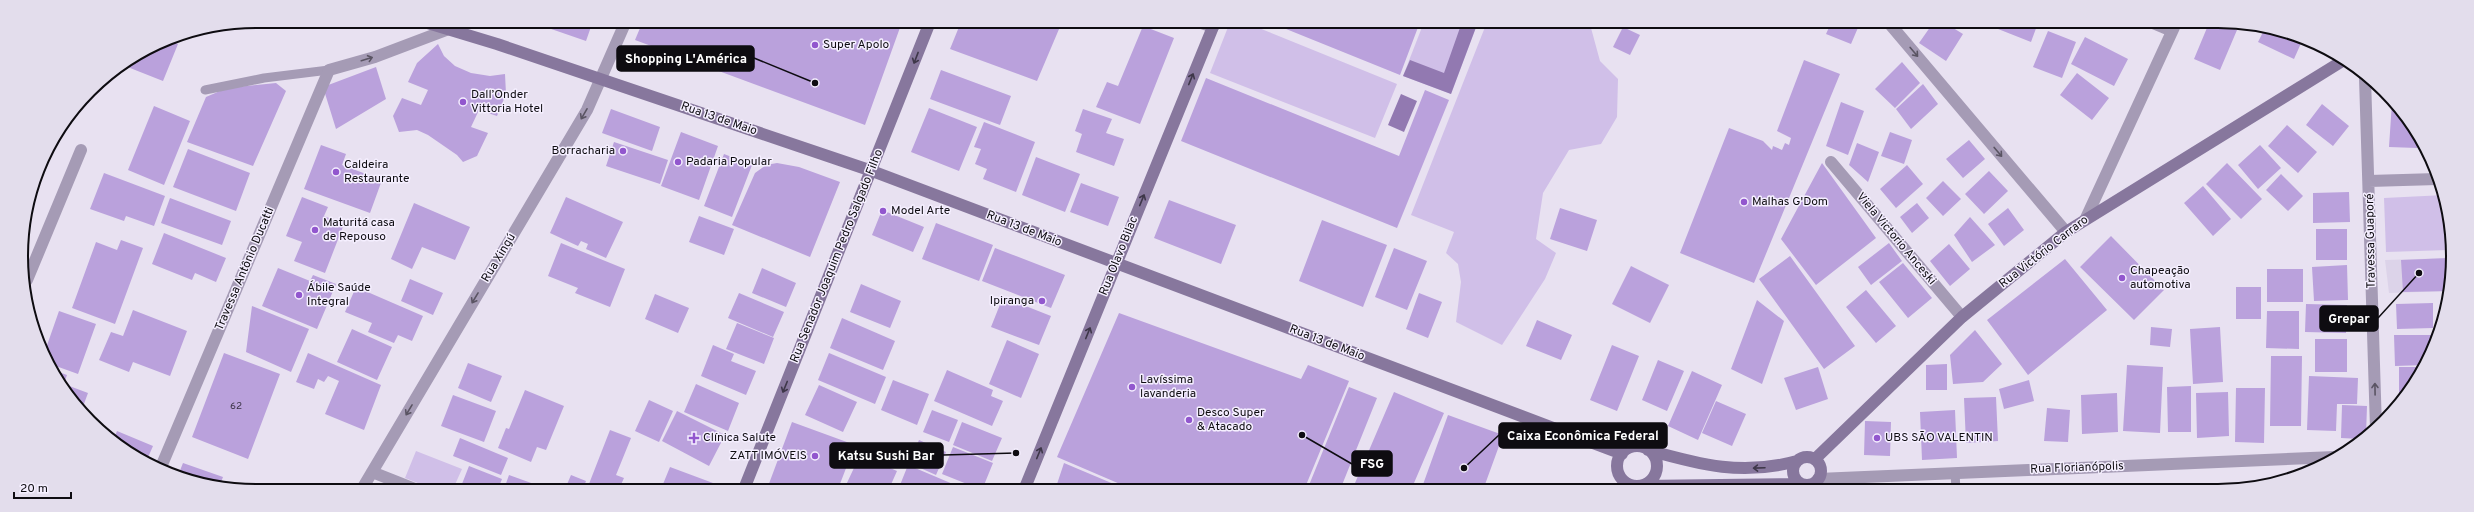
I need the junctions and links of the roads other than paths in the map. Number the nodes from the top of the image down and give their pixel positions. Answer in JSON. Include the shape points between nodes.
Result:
{"nodes":[{"id":1,"x":441,"y":28,"type":"edge"},
{"id":2,"x":457,"y":28,"type":"edge"},
{"id":3,"x":623,"y":28,"type":"edge"},
{"id":4,"x":928,"y":28,"type":"edge"},
{"id":5,"x":1212,"y":28,"type":"edge"},
{"id":6,"x":1892,"y":28,"type":"edge"},
{"id":7,"x":2174,"y":28,"type":"edge"},
{"id":8,"x":2339,"y":63,"type":"edge"},
{"id":9,"x":329,"y":70,"type":"junction"},
{"id":10,"x":602,"y":79,"type":"junction"},
{"id":11,"x":2365,"y":82,"type":"edge"},
{"id":12,"x":205,"y":90,"type":"dead end"},
{"id":13,"x":81,"y":150,"type":"dead end"},
{"id":14,"x":1831,"y":162,"type":"dead end"},
{"id":15,"x":872,"y":171,"type":"junction"},
{"id":16,"x":2433,"y":179,"type":"edge"},
{"id":17,"x":2369,"y":181,"type":"junction"},
{"id":18,"x":2086,"y":218,"type":"junction"},
{"id":19,"x":2066,"y":232,"type":"junction"},
{"id":20,"x":1116,"y":263,"type":"junction"},
{"id":21,"x":29,"y":276,"type":"edge"},
{"id":22,"x":1962,"y":317,"type":"junction"},
{"id":23,"x":2376,"y":420,"type":"edge"},
{"id":24,"x":1648,"y":450,"type":"junction"},
{"id":25,"x":1622,"y":454,"type":"junction"},
{"id":26,"x":2324,"y":457,"type":"edge"},
{"id":27,"x":1815,"y":459,"type":"junction"},
{"id":28,"x":1797,"y":461,"type":"junction"},
{"id":29,"x":162,"y":464,"type":"edge"},
{"id":30,"x":372,"y":472,"type":"junction"},
{"id":31,"x":1955,"y":473,"type":"junction"},
{"id":32,"x":1818,"y":478,"type":"junction"},
{"id":33,"x":365,"y":484,"type":"edge"},
{"id":34,"x":402,"y":484,"type":"edge"},
{"id":35,"x":746,"y":484,"type":"edge"},
{"id":36,"x":1026,"y":484,"type":"edge"},
{"id":37,"x":1629,"y":484,"type":"edge"},
{"id":38,"x":1640,"y":484,"type":"edge"},
{"id":39,"x":1801,"y":484,"type":"edge"},
{"id":40,"x":1811,"y":484,"type":"edge"},
{"id":41,"x":1956,"y":484,"type":"edge"}],
"edges":[{"from":9,"to":1,"type":"street","one_way":true,"via":[[375,56]]},
{"from":2,"to":10,"type":"main road","name":"Rua 13 de Maio"},
{"from":3,"to":10,"type":"street","name":"Rua Xingú"},
{"from":4,"to":15,"type":"main road","name":"Rua Senador Joaquim Pedro Salgado Filho","one_way":true},
{"from":20,"to":5,"type":"main road","name":"Rua Olavo Bilac","one_way":true},
{"from":6,"to":19,"type":"street","one_way":true},
{"from":7,"to":18,"type":"street"},
{"from":8,"to":18,"type":"main road","name":"Rua Victório Carraro"},
{"from":9,"to":12,"type":"lane","via":[[264,78]]},
{"from":9,"to":29,"type":"street","name":"Travessa Antônio Ducatti"},
{"from":10,"to":15,"type":"main road","name":"Rua 13 de Maio"},
{"from":10,"to":30,"type":"street","name":"Rua Xingú","one_way":true,"via":[[587,110]]},
{"from":11,"to":17,"type":"street","name":"Travessa Guaporé"},
{"from":13,"to":21,"type":"street"},
{"from":14,"to":22,"type":"street","name":"Viela Victorio Anceski"},
{"from":15,"to":20,"type":"main road","name":"Rua 13 de Maio"},
{"from":15,"to":35,"type":"main road","name":"Rua Senador Joaquim Pedro Salgado Filho","one_way":true},
{"from":16,"to":17,"type":"street"},
{"from":23,"to":17,"type":"street","name":"Travessa Guaporé","one_way":true},
{"from":18,"to":19,"type":"main road","name":"Rua Victório Carraro"},
{"from":19,"to":22,"type":"main road","name":"Rua Victório Carraro"},
{"from":20,"to":25,"type":"main road","name":"Rua 13 de Maio"},
{"from":36,"to":20,"type":"main road","name":"Rua Olavo Bilac","one_way":true},
{"from":22,"to":27,"type":"main road","name":"Rua Victório Carraro"},
{"from":24,"to":25,"type":"main road","via":[[1636,446]]},
{"from":28,"to":24,"type":"main road","one_way":true,"via":[[1774,467],[1703,466]]},
{"from":24,"to":38,"type":"main road","via":[[1656,460],[1656,473],[1652,479]]},
{"from":25,"to":37,"type":"main road","via":[[1618,462],[1619,475]]},
{"from":26,"to":31,"type":"street","name":"Rua Florianópolis"},
{"from":27,"to":28,"type":"main road","via":[[1805,457]]},
{"from":27,"to":32,"type":"main road","via":[[1820,467]]},
{"from":28,"to":39,"type":"main road","via":[[1793,474]]},
{"from":30,"to":33,"type":"street","name":"Rua Xingú"},
{"from":30,"to":34,"type":"street"},
{"from":31,"to":32,"type":"street","name":"Rua Florianópolis"},
{"from":31,"to":41,"type":"lane"},
{"from":32,"to":40,"type":"main road"}]}
